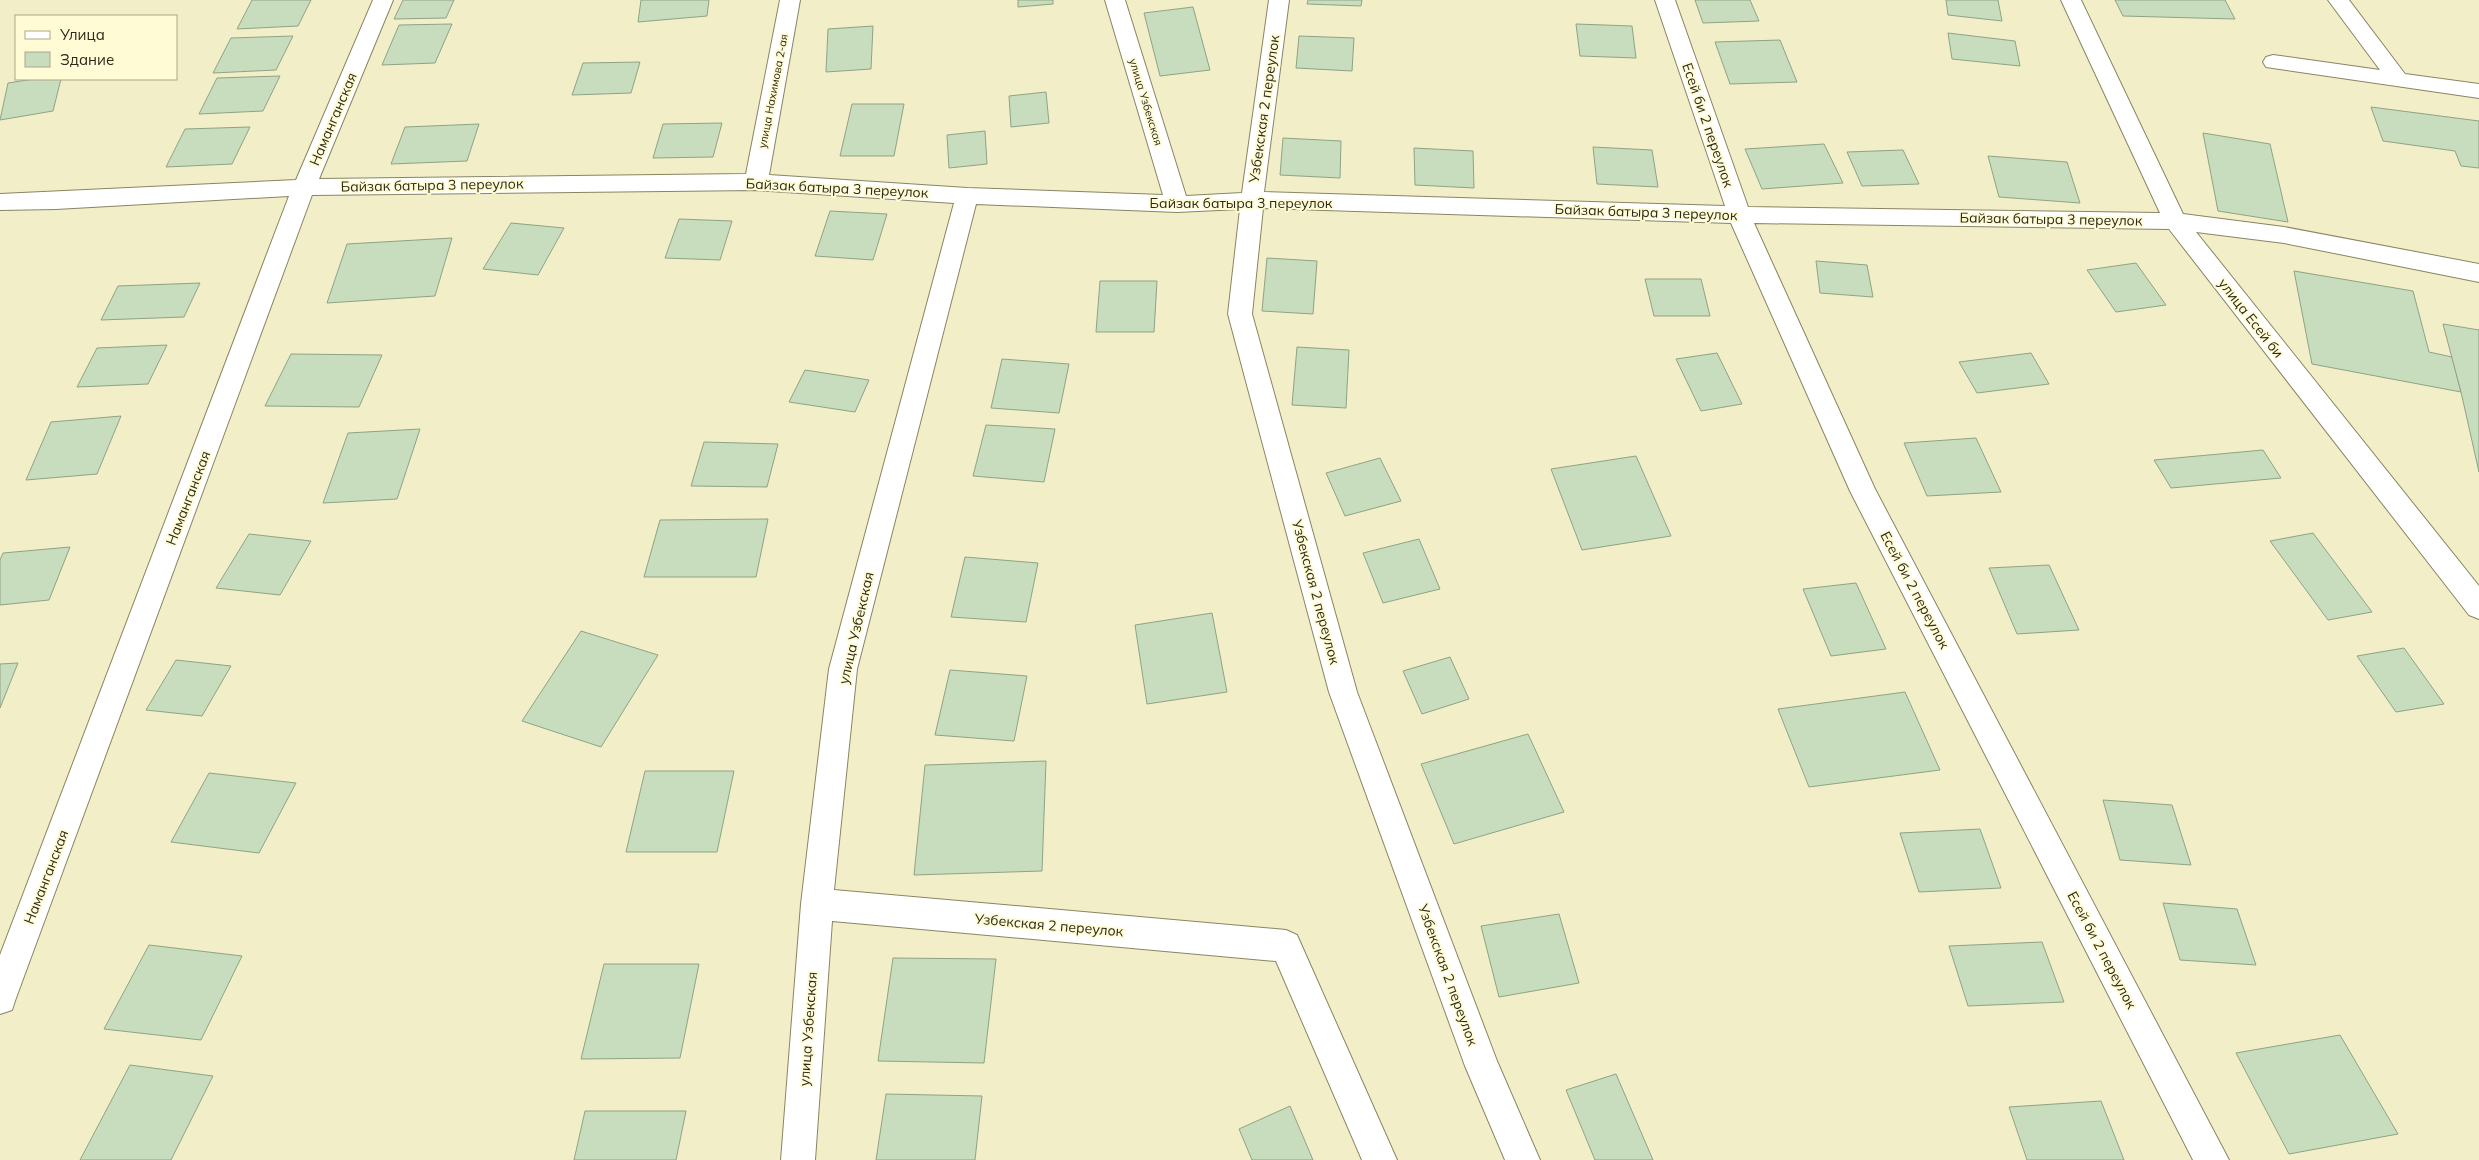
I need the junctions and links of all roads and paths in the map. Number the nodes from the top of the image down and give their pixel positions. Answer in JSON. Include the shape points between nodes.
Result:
{"nodes":[{"id":1,"x":383,"y":0,"type":"edge"},
{"id":2,"x":790,"y":0,"type":"edge"},
{"id":3,"x":1115,"y":0,"type":"edge"},
{"id":4,"x":1279,"y":0,"type":"edge"},
{"id":5,"x":1665,"y":0,"type":"edge"},
{"id":6,"x":2071,"y":0,"type":"edge"},
{"id":7,"x":2338,"y":0,"type":"edge"},
{"id":8,"x":2273,"y":62,"type":"dead end"},
{"id":9,"x":2398,"y":79,"type":"junction"},
{"id":10,"x":2479,"y":91,"type":"edge"},
{"id":11,"x":756,"y":182,"type":"junction"},
{"id":12,"x":304,"y":186,"type":"junction"},
{"id":13,"x":967,"y":196,"type":"junction"},
{"id":14,"x":1252,"y":200,"type":"junction"},
{"id":15,"x":0,"y":202,"type":"edge"},
{"id":16,"x":1177,"y":204,"type":"junction"},
{"id":17,"x":1739,"y":215,"type":"junction"},
{"id":18,"x":2176,"y":221,"type":"junction"},
{"id":19,"x":2479,"y":273,"type":"edge"},
{"id":20,"x":2479,"y":607,"type":"edge"},
{"id":21,"x":817,"y":904,"type":"junction"},
{"id":22,"x":0,"y":998,"type":"edge"},
{"id":23,"x":798,"y":1160,"type":"edge"},
{"id":24,"x":1380,"y":1160,"type":"edge"},
{"id":25,"x":1523,"y":1160,"type":"edge"},
{"id":26,"x":2212,"y":1160,"type":"edge"}],
"edges":[{"from":1,"to":12,"type":"street","name":"Наманганская"},
{"from":2,"to":11,"type":"street","name":"улица Нахимова 2-ая"},
{"from":3,"to":16,"type":"street","name":"улица Узбекская"},
{"from":4,"to":14,"type":"street","name":"Узбекская 2 переулок"},
{"from":5,"to":17,"type":"street","name":"Есей би 2 переулок"},
{"from":6,"to":18,"type":"street","name":"улица Есей би"},
{"from":7,"to":9,"type":"street"},
{"from":8,"to":9,"type":"street"},
{"from":9,"to":10,"type":"street"},
{"from":11,"to":12,"type":"street","name":"Байзак батыра 3 переулок"},
{"from":11,"to":13,"type":"street","name":"Байзак батыра 3 переулок"},
{"from":12,"to":15,"type":"street","name":"Байзак батыра 3 переулок"},
{"from":12,"to":22,"type":"street","name":"Наманганская"},
{"from":13,"to":16,"type":"street","name":"Байзак батыра 3 переулок"},
{"from":13,"to":21,"type":"street","name":"улица Узбекская","via":[[843,669]]},
{"from":14,"to":16,"type":"street","name":"Байзак батыра 3 переулок"},
{"from":14,"to":17,"type":"street","name":"Байзак батыра 3 переулок"},
{"from":14,"to":25,"type":"street","name":"Узбекская 2 переулок","via":[[1240,314],[1343,692],[1482,1066]]},
{"from":17,"to":18,"type":"street","name":"Байзак батыра 3 переулок"},
{"from":17,"to":26,"type":"street","name":"Есей би 2 переулок","via":[[1863,491]]},
{"from":18,"to":19,"type":"street","name":"Байзак батыра 3 переулок","via":[[2284,235]]},
{"from":18,"to":20,"type":"street","name":"улица Есей би"},
{"from":21,"to":23,"type":"street","name":"улица Узбекская"},
{"from":21,"to":24,"type":"street","name":"Узбекская 2 переулок","via":[[1286,946]]}]}
